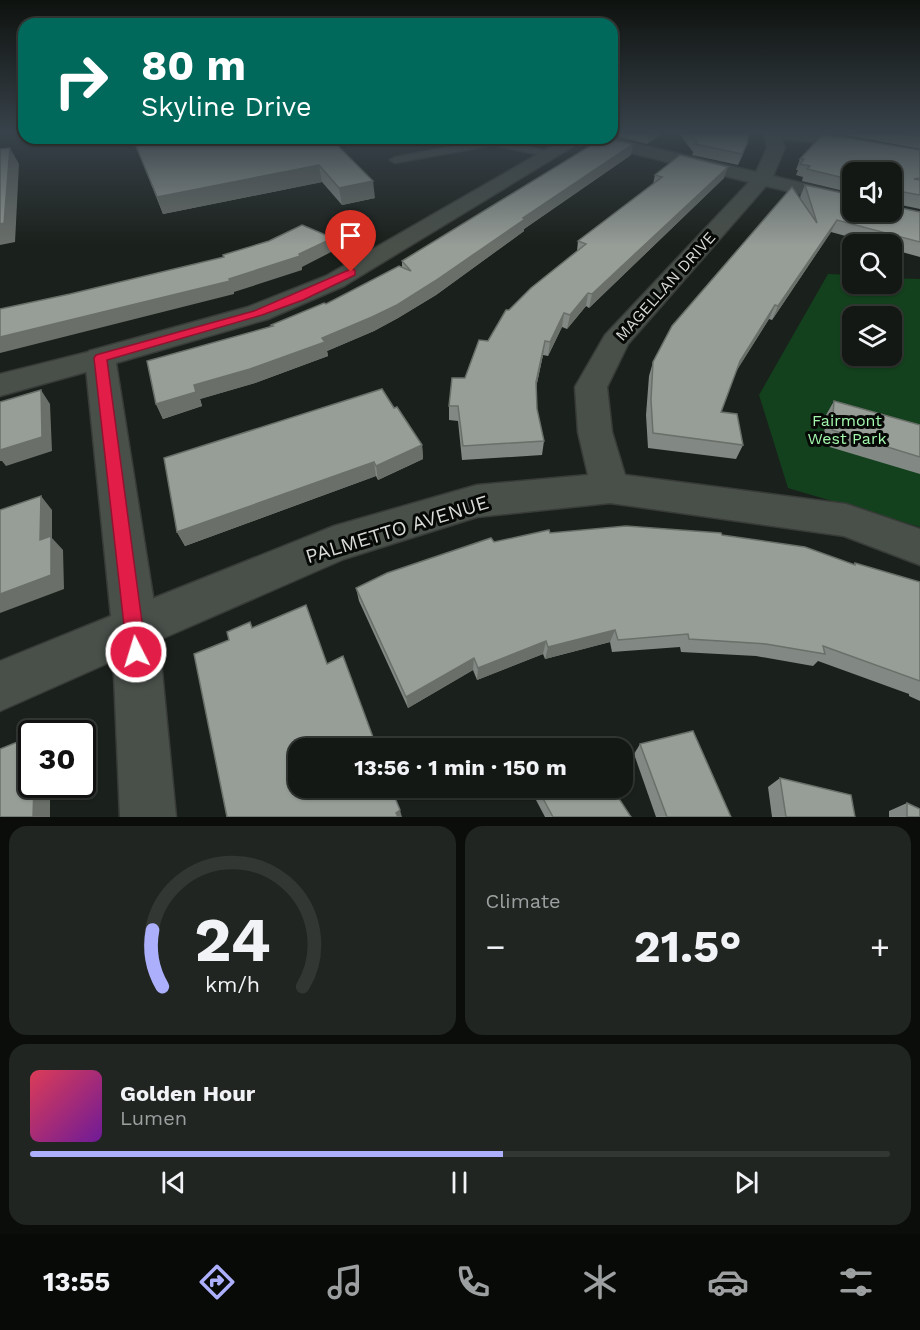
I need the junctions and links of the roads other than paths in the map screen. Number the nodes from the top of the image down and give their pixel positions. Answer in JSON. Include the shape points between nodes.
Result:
{"nodes":[{"id":1,"x":523,"y":170,"type":"edge"},
{"id":2,"x":725,"y":170,"type":"edge"},
{"id":3,"x":766,"y":170,"type":"edge"},
{"id":4,"x":762,"y":179,"type":"junction"},
{"id":5,"x":842,"y":199,"type":"edge"},
{"id":6,"x":100,"y":358,"type":"junction"},
{"id":7,"x":0,"y":385,"type":"edge"},
{"id":8,"x":610,"y":488,"type":"junction"},
{"id":9,"x":920,"y":547,"type":"edge"},
{"id":10,"x":135,"y":628,"type":"junction"},
{"id":11,"x":0,"y":686,"type":"edge"},
{"id":12,"x":148,"y":817,"type":"edge"}],
"edges":[{"from":1,"to":6,"type":"street","via":[[326,285],[258,313]]},
{"from":2,"to":4,"type":"street"},
{"from":3,"to":4,"type":"street","name":"MAGELLAN DRIVE"},
{"from":4,"to":5,"type":"street"},
{"from":4,"to":8,"type":"street","name":"MAGELLAN DRIVE","via":[[615,341],[591,387],[595,432]]},
{"from":6,"to":7,"type":"street"},
{"from":6,"to":10,"type":"street"},
{"from":8,"to":9,"type":"street","name":"PALMETTO AVENUE","via":[[846,520]]},
{"from":8,"to":10,"type":"street","name":"PALMETTO AVENUE","via":[[477,501],[334,544]]},
{"from":10,"to":11,"type":"street","name":"PALMETTO AVENUE"},
{"from":10,"to":12,"type":"street"}]}
